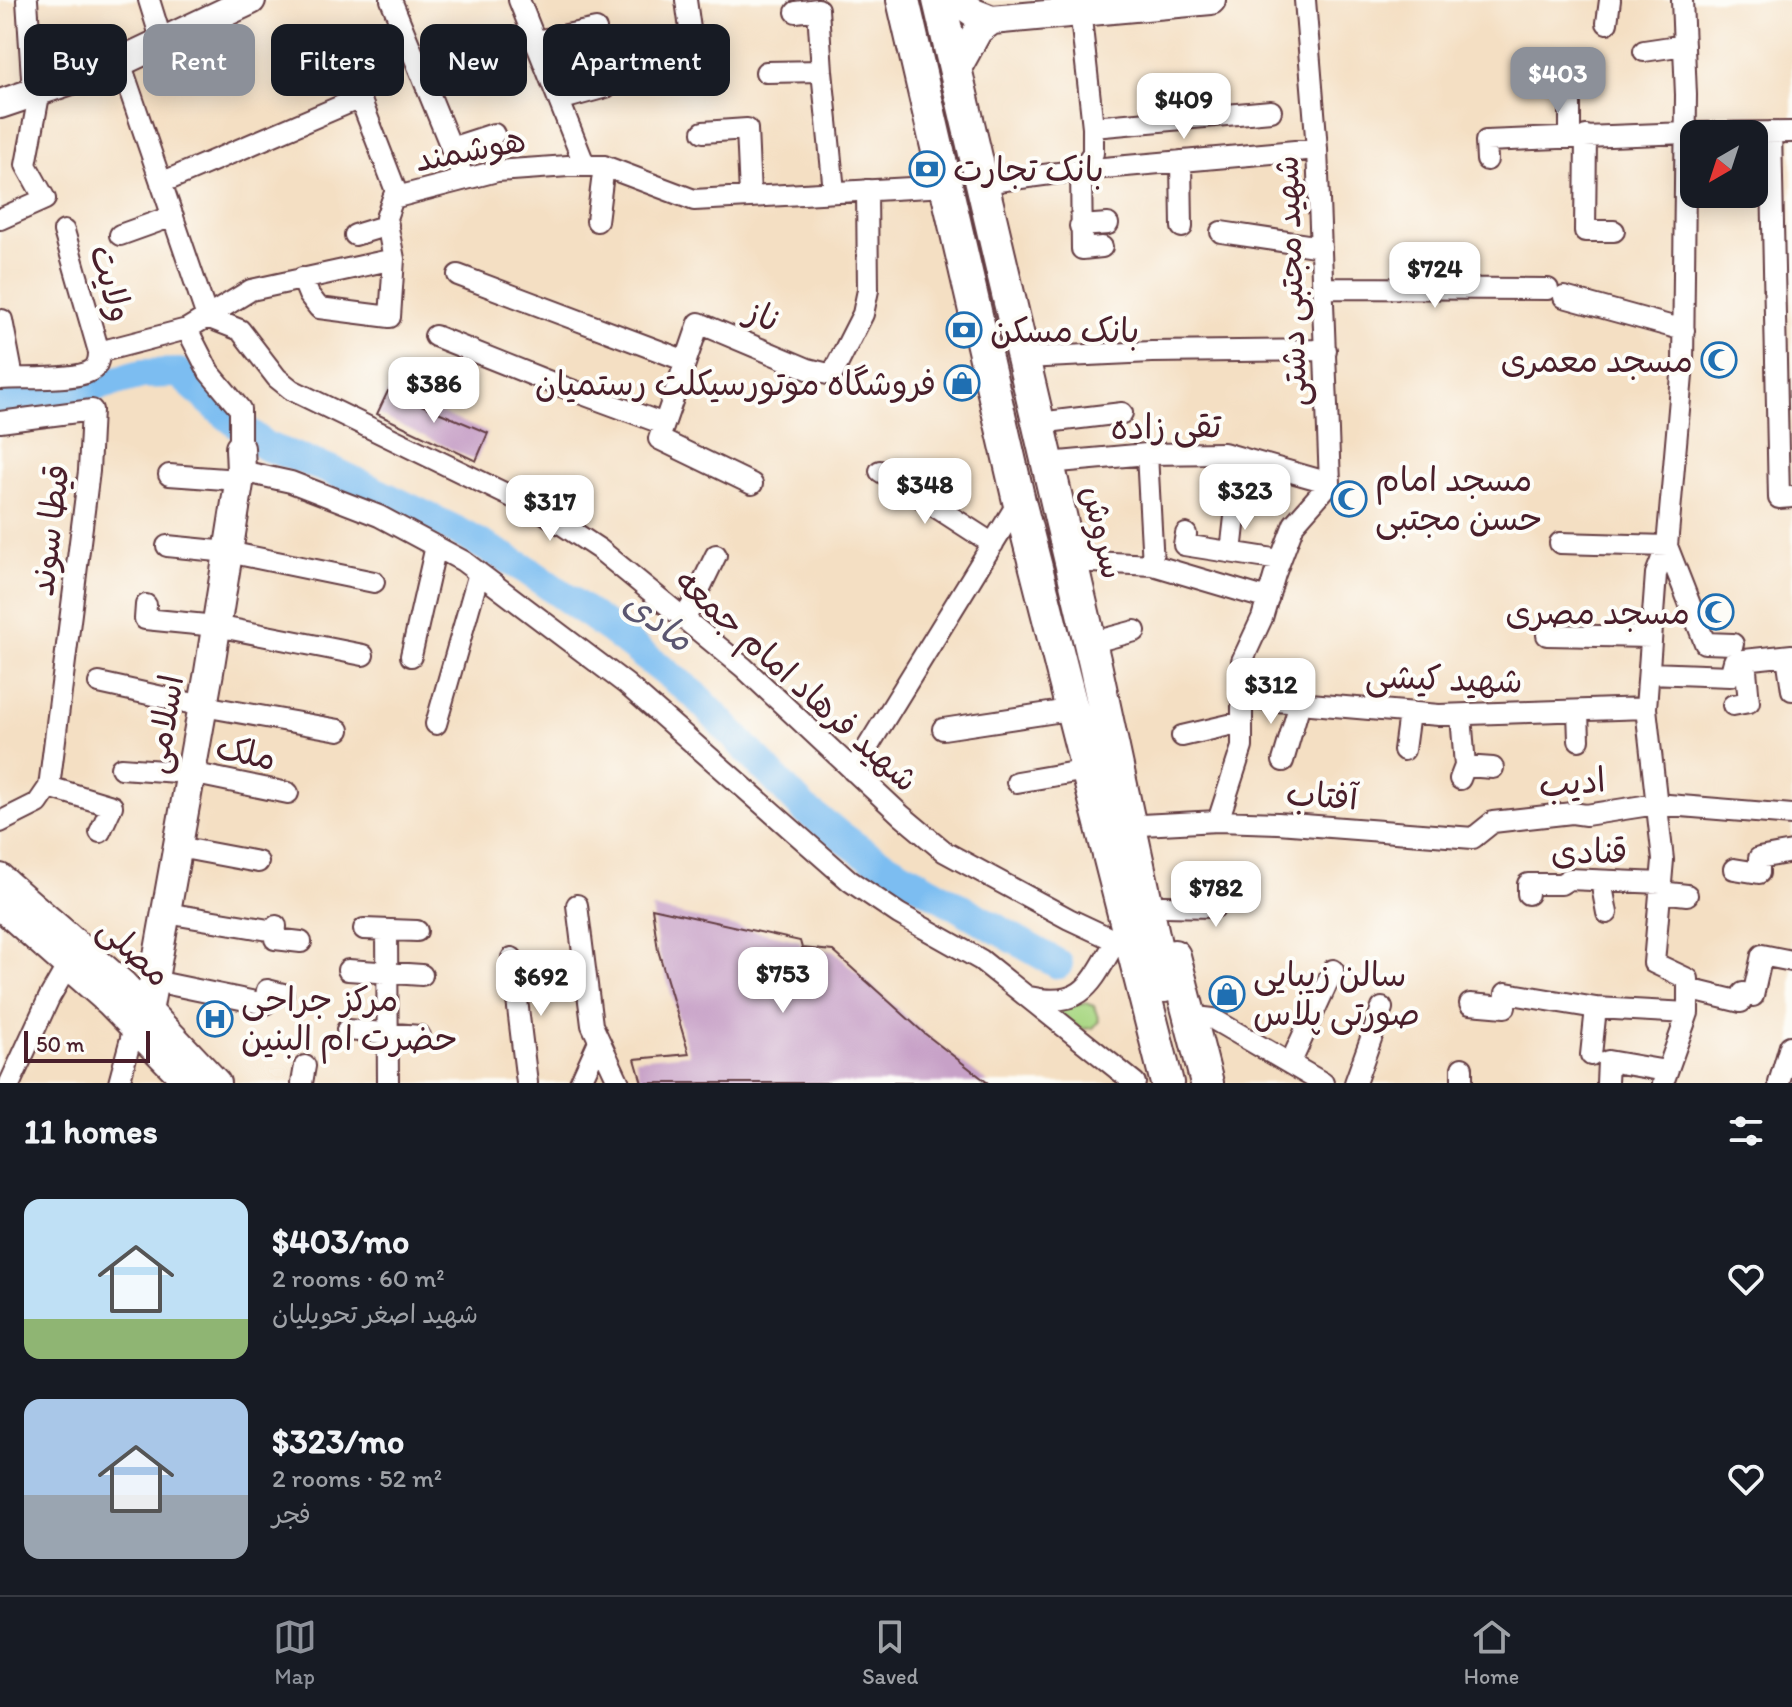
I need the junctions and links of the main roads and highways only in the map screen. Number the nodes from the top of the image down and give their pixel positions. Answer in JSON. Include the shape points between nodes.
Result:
{"nodes":[{"id":1,"x":903,"y":0,"type":"edge"},
{"id":2,"x":939,"y":0,"type":"edge"},
{"id":3,"x":1093,"y":653,"type":"junction"},
{"id":4,"x":1061,"y":674,"type":"junction"},
{"id":5,"x":1150,"y":1083,"type":"edge"},
{"id":6,"x":1167,"y":1083,"type":"edge"},
{"id":7,"x":1186,"y":1083,"type":"edge"},
{"id":8,"x":1207,"y":1083,"type":"edge"}],
"edges":[{"from":1,"to":4,"type":"main road"},
{"from":2,"to":3,"type":"main road","name":"سروش"},
{"from":3,"to":7,"type":"main road","name":"سروش"},
{"from":3,"to":8,"type":"main road"},
{"from":4,"to":5,"type":"main road"},
{"from":4,"to":6,"type":"main road"}]}
